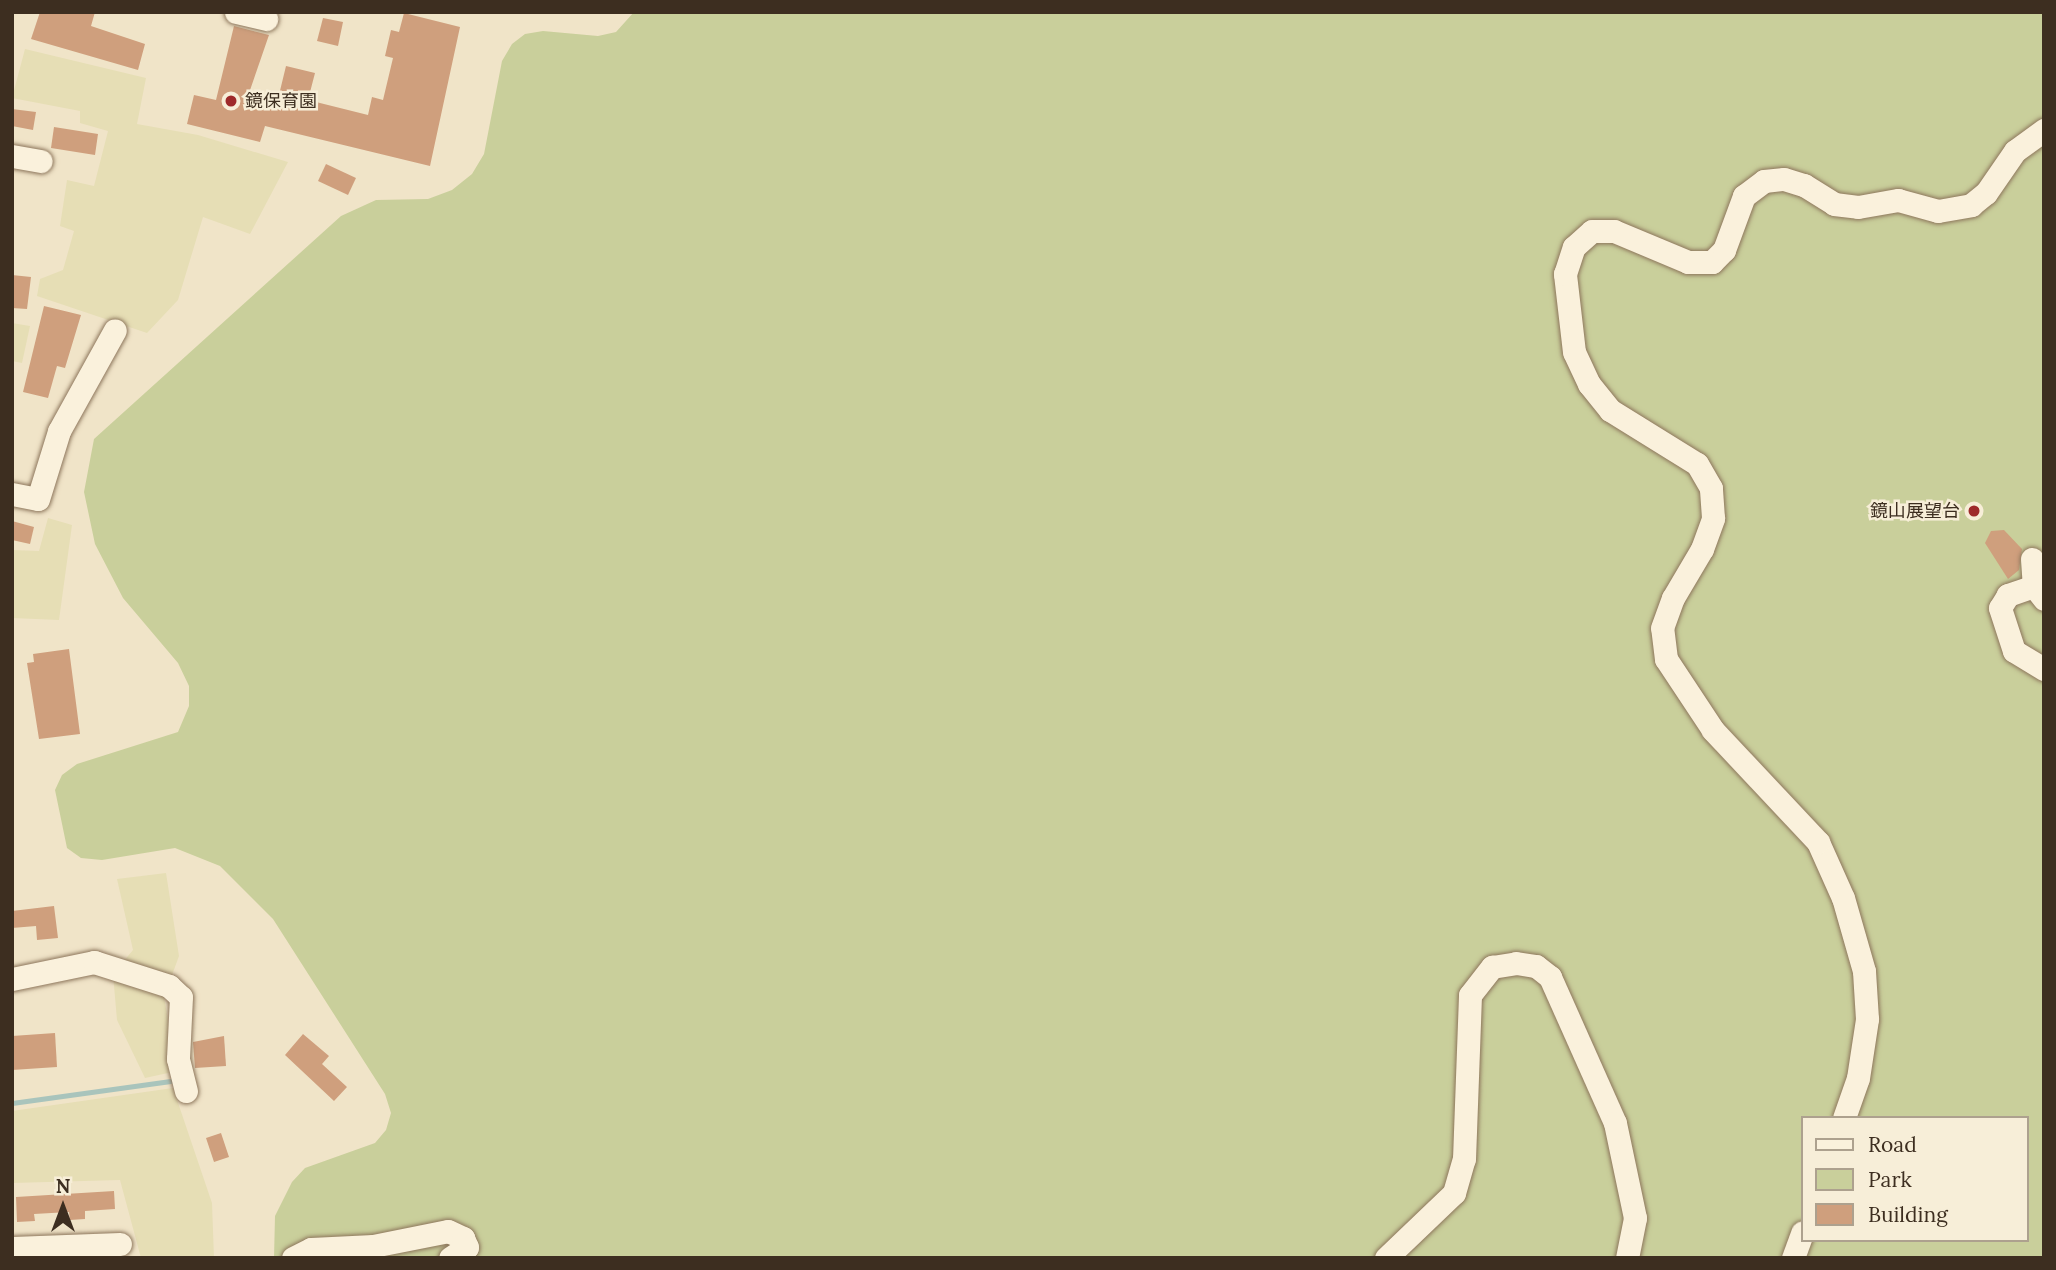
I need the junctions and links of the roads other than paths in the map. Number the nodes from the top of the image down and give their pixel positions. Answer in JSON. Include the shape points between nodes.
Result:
{"nodes":[{"id":1,"x":236,"y":12,"type":"edge"},
{"id":2,"x":266,"y":19,"type":"dead end"},
{"id":3,"x":2044,"y":130,"type":"edge"},
{"id":4,"x":12,"y":156,"type":"edge"},
{"id":5,"x":41,"y":161,"type":"dead end"},
{"id":6,"x":115,"y":330,"type":"dead end"},
{"id":7,"x":12,"y":494,"type":"edge"},
{"id":8,"x":2032,"y":559,"type":"dead end"},
{"id":9,"x":2039,"y":592,"type":"edge"},
{"id":10,"x":2044,"y":669,"type":"edge"},
{"id":11,"x":12,"y":979,"type":"edge"},
{"id":12,"x":186,"y":1091,"type":"dead end"},
{"id":13,"x":1845,"y":1116,"type":"edge"},
{"id":14,"x":1800,"y":1239,"type":"edge"},
{"id":15,"x":120,"y":1244,"type":"dead end"},
{"id":16,"x":12,"y":1248,"type":"edge"},
{"id":17,"x":293,"y":1258,"type":"edge"},
{"id":18,"x":450,"y":1258,"type":"edge"},
{"id":19,"x":1386,"y":1258,"type":"edge"},
{"id":20,"x":1627,"y":1258,"type":"edge"},
{"id":21,"x":1793,"y":1258,"type":"edge"}],
"edges":[{"from":1,"to":2,"type":"street"},
{"from":3,"to":13,"type":"street","via":[[2015,151],[1971,205],[1938,211],[1898,200],[1858,207],[1834,204],[1804,184],[1764,181],[1744,196],[1724,250],[1712,262],[1688,262],[1614,231],[1592,231],[1574,247],[1565,274],[1574,352],[1589,384],[1610,411],[1696,464],[1711,488],[1713,518],[1662,628],[1665,659],[1713,730],[1818,842],[1843,898],[1864,971],[1867,1018],[1858,1079]]},
{"from":4,"to":5,"type":"street"},
{"from":6,"to":7,"type":"street","via":[[59,431],[38,499]]},
{"from":8,"to":9,"type":"street"},
{"from":9,"to":10,"type":"street","via":[[2008,595],[2000,608],[2014,651]]},
{"from":11,"to":12,"type":"street","via":[[94,962],[169,986],[181,998],[178,1059]]},
{"from":14,"to":21,"type":"street"},
{"from":15,"to":16,"type":"street"},
{"from":17,"to":18,"type":"street","via":[[311,1249],[373,1246],[447,1231],[463,1238],[467,1247]]},
{"from":19,"to":20,"type":"street","via":[[1454,1193],[1464,1160],[1470,995],[1492,967],[1516,963],[1536,966],[1550,977],[1615,1123],[1635,1219]]}]}
